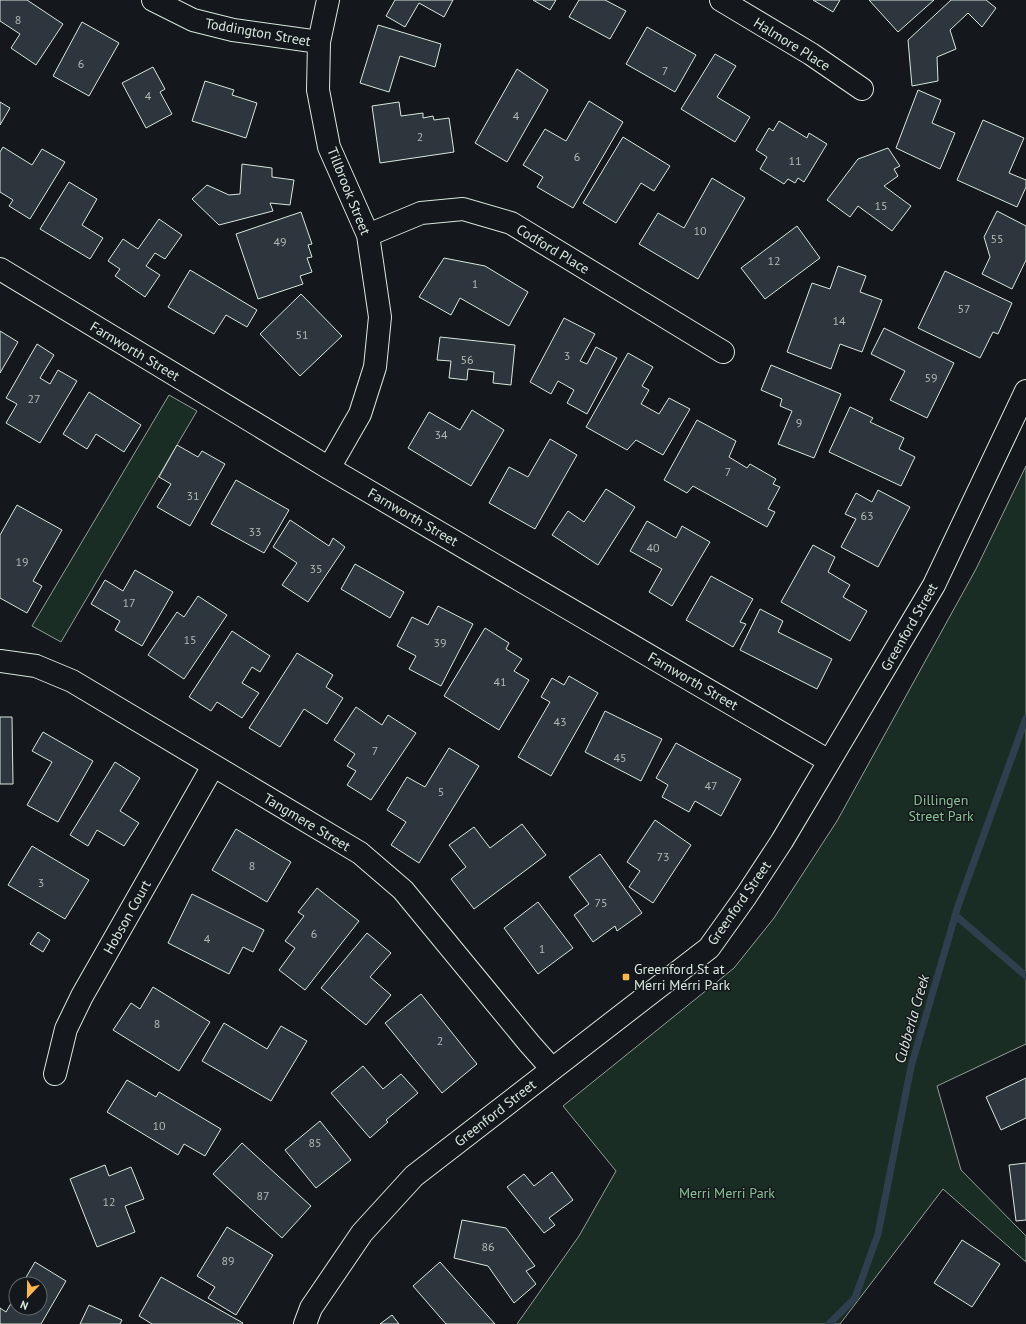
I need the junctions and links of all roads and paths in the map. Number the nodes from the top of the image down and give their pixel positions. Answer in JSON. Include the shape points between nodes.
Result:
{"nodes":[{"id":1,"x":153,"y":0,"type":"edge"},
{"id":2,"x":328,"y":0,"type":"edge"},
{"id":3,"x":721,"y":0,"type":"edge"},
{"id":4,"x":319,"y":42,"type":"junction"},
{"id":5,"x":862,"y":89,"type":"dead end"},
{"id":6,"x":368,"y":235,"type":"junction"},
{"id":7,"x":0,"y":269,"type":"edge"},
{"id":8,"x":723,"y":352,"type":"dead end"},
{"id":9,"x":1026,"y":391,"type":"edge"},
{"id":10,"x":329,"y":468,"type":"junction"},
{"id":11,"x":0,"y":661,"type":"edge"},
{"id":12,"x":829,"y":761,"type":"junction"},
{"id":13,"x":213,"y":766,"type":"junction"},
{"id":14,"x":552,"y":1068,"type":"junction"},
{"id":15,"x":55,"y":1074,"type":"dead end"},
{"id":16,"x":305,"y":1324,"type":"edge"}],
"edges":[{"from":1,"to":4,"type":"street","name":"Toddington Street","via":[[193,20],[233,30]]},
{"from":2,"to":4,"type":"street","name":"Tillbrook Street"},
{"from":3,"to":5,"type":"street","name":"Halmore Place"},
{"from":4,"to":6,"type":"street","name":"Tillbrook Street","via":[[318,90],[330,147]]},
{"from":6,"to":8,"type":"street","name":"Codford Place","via":[[421,213],[463,209],[511,223]]},
{"from":6,"to":10,"type":"street","name":"Tillbrook Street","via":[[380,317],[375,367],[360,414]]},
{"from":7,"to":10,"type":"street","name":"Farnworth Street"},
{"from":9,"to":12,"type":"street","name":"Greenford Street","via":[[934,585]]},
{"from":10,"to":12,"type":"street","name":"Farnworth Street"},
{"from":11,"to":13,"type":"street","name":"Tangmere Street","via":[[36,666],[72,681]]},
{"from":12,"to":14,"type":"street","name":"Greenford Street","via":[[782,841],[709,948]]},
{"from":13,"to":14,"type":"street","name":"Tangmere Street","via":[[360,854],[403,890]]},
{"from":13,"to":15,"type":"street","name":"Hobson Court","via":[[82,996],[66,1029]]},
{"from":14,"to":16,"type":"street","name":"Greenford Street","via":[[414,1176],[362,1233],[312,1308]]}]}
